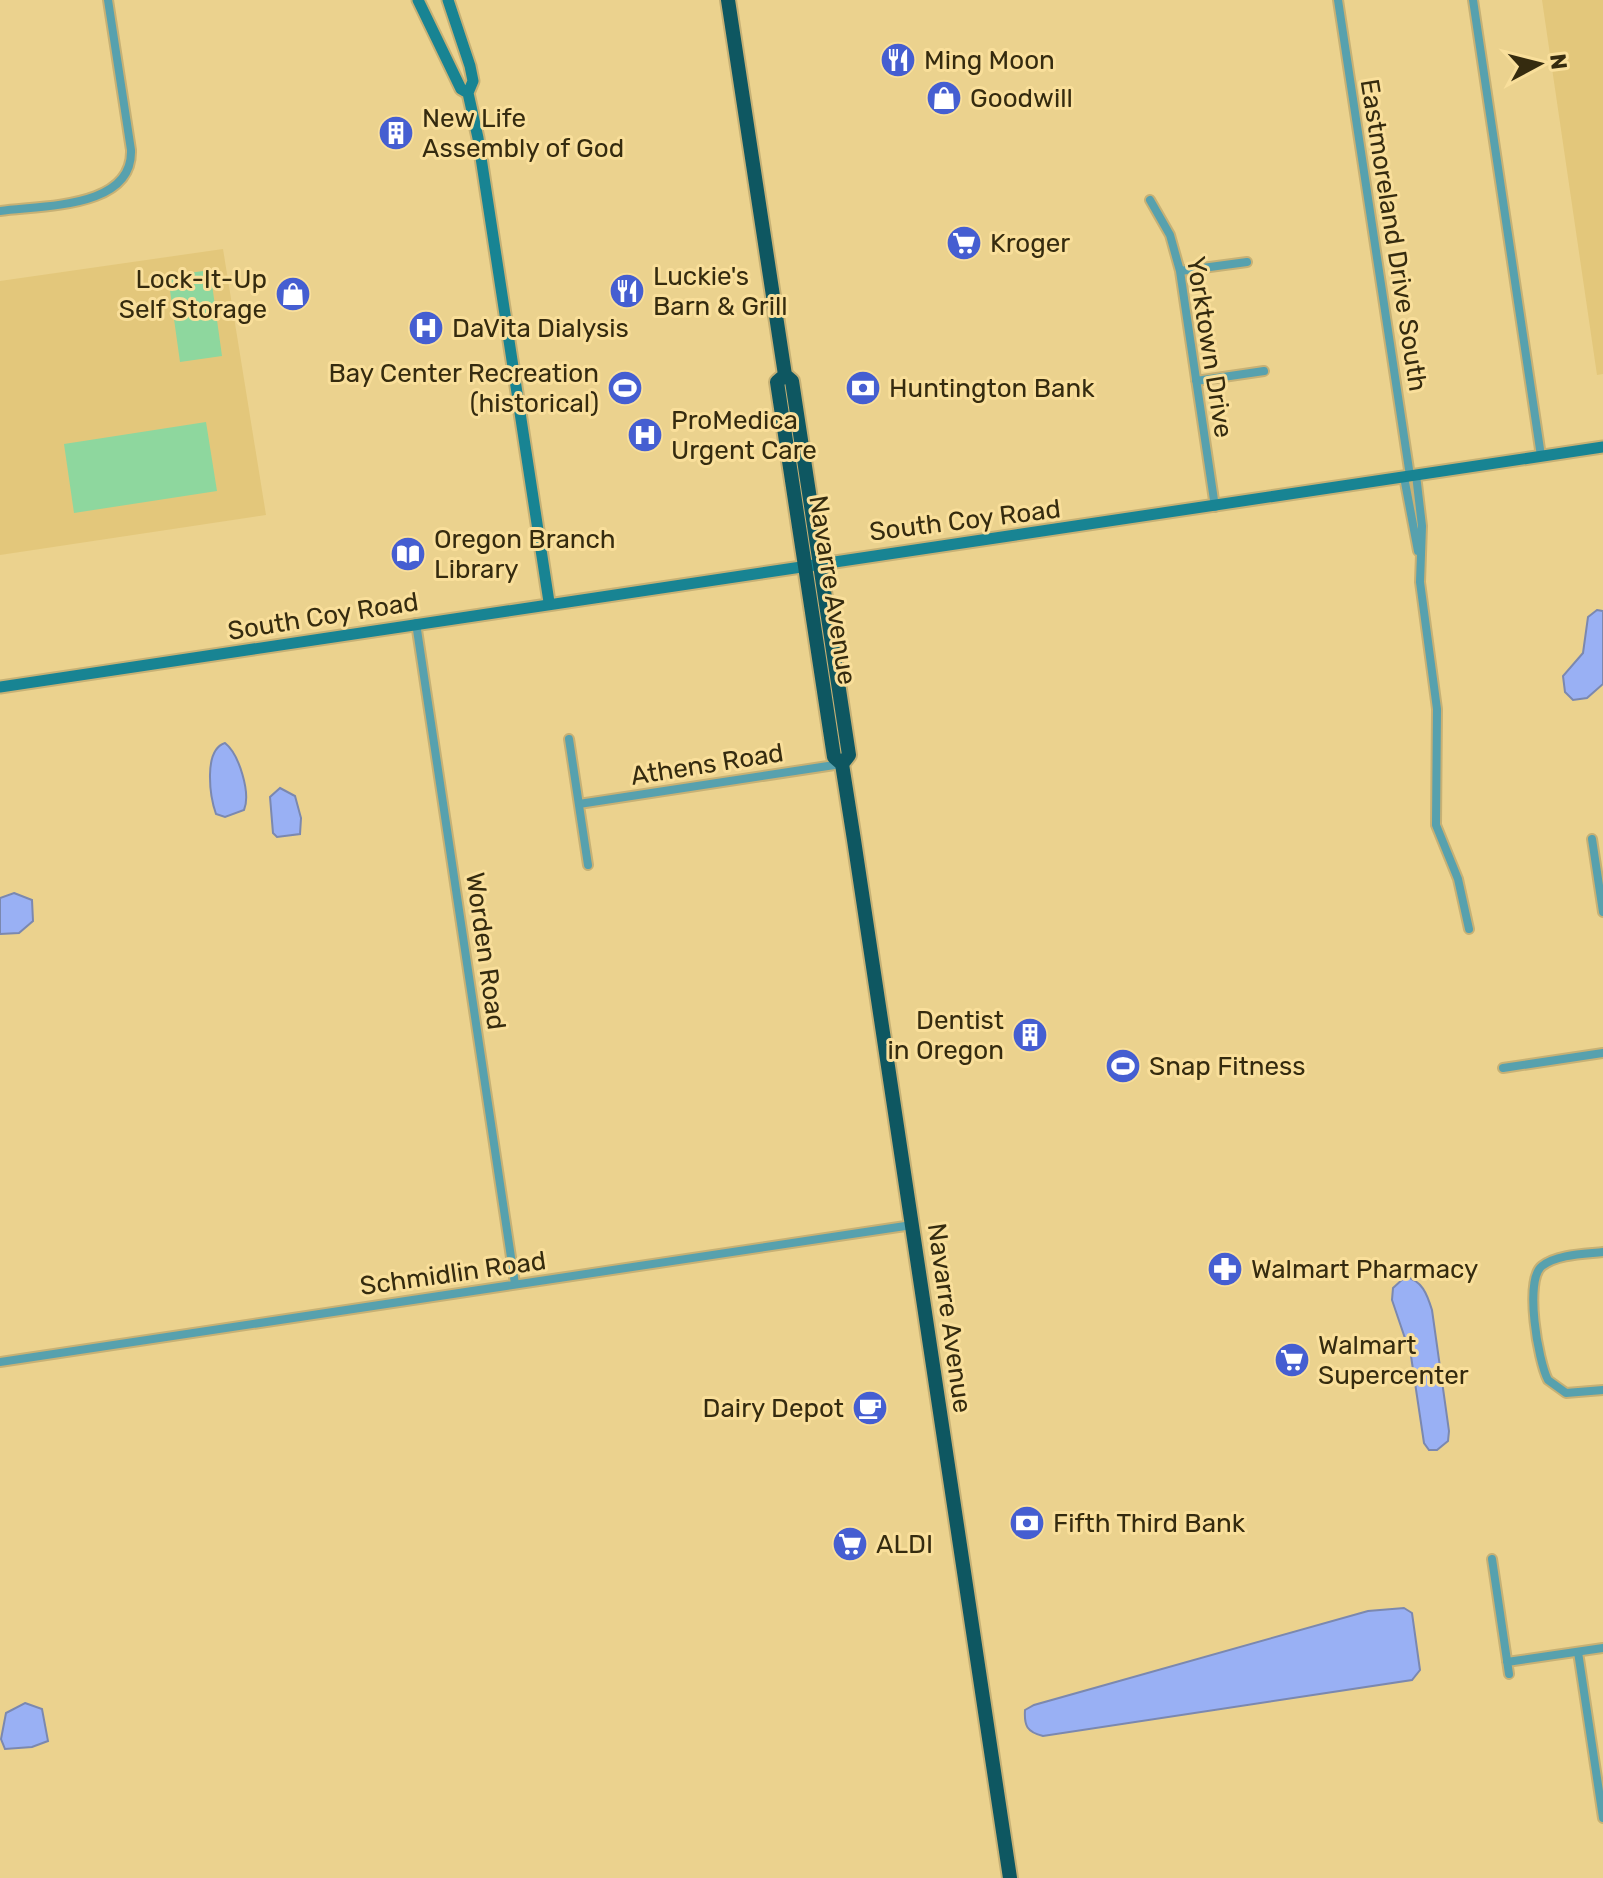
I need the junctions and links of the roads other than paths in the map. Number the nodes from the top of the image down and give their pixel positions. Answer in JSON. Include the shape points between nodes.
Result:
{"nodes":[{"id":1,"x":108,"y":0,"type":"edge"},
{"id":2,"x":418,"y":0,"type":"edge"},
{"id":3,"x":448,"y":0,"type":"edge"},
{"id":4,"x":728,"y":0,"type":"edge"},
{"id":5,"x":1338,"y":0,"type":"edge"},
{"id":6,"x":1473,"y":0,"type":"edge"},
{"id":7,"x":468,"y":93,"type":"junction"},
{"id":8,"x":1150,"y":200,"type":"dead end"},
{"id":9,"x":0,"y":211,"type":"edge"},
{"id":10,"x":1247,"y":262,"type":"dead end"},
{"id":11,"x":1180,"y":271,"type":"junction"},
{"id":12,"x":1264,"y":371,"type":"dead end"},
{"id":13,"x":785,"y":375,"type":"junction"},
{"id":14,"x":1196,"y":381,"type":"junction"},
{"id":15,"x":1603,"y":447,"type":"edge"},
{"id":16,"x":1541,"y":456,"type":"junction"},
{"id":17,"x":1410,"y":476,"type":"junction"},
{"id":18,"x":1215,"y":507,"type":"junction"},
{"id":19,"x":820,"y":562,"type":"junction"},
{"id":20,"x":804,"y":564,"type":"junction"},
{"id":21,"x":549,"y":602,"type":"junction"},
{"id":22,"x":416,"y":623,"type":"junction"},
{"id":23,"x":0,"y":687,"type":"edge"},
{"id":24,"x":826,"y":706,"type":"junction"},
{"id":25,"x":569,"y":739,"type":"dead end"},
{"id":26,"x":847,"y":741,"type":"junction"},
{"id":27,"x":842,"y":764,"type":"junction"},
{"id":28,"x":579,"y":804,"type":"junction"},
{"id":29,"x":1592,"y":839,"type":"dead end"},
{"id":30,"x":588,"y":865,"type":"dead end"},
{"id":31,"x":1603,"y":912,"type":"edge"},
{"id":32,"x":1469,"y":929,"type":"dead end"},
{"id":33,"x":1603,"y":1053,"type":"edge"},
{"id":34,"x":1503,"y":1068,"type":"dead end"},
{"id":35,"x":912,"y":1225,"type":"junction"},
{"id":36,"x":1603,"y":1252,"type":"edge"},
{"id":37,"x":515,"y":1284,"type":"junction"},
{"id":38,"x":0,"y":1362,"type":"edge"},
{"id":39,"x":1603,"y":1390,"type":"edge"},
{"id":40,"x":1492,"y":1559,"type":"dead end"},
{"id":41,"x":1603,"y":1648,"type":"edge"},
{"id":42,"x":1578,"y":1652,"type":"junction"},
{"id":43,"x":1507,"y":1662,"type":"junction"},
{"id":44,"x":1509,"y":1674,"type":"dead end"},
{"id":45,"x":1603,"y":1818,"type":"edge"},
{"id":46,"x":1010,"y":1878,"type":"edge"}],
"edges":[{"from":1,"to":9,"type":"street","via":[[130,167],[104,195]]},
{"from":2,"to":7,"type":"street","via":[[461,89]]},
{"from":3,"to":7,"type":"street","via":[[470,66],[473,81]]},
{"from":4,"to":13,"type":"highway","name":"Navarre Avenue"},
{"from":5,"to":17,"type":"street","name":"Eastmoreland Drive South"},
{"from":6,"to":16,"type":"street"},
{"from":7,"to":21,"type":"street"},
{"from":8,"to":11,"type":"street","name":"Yorktown Drive","via":[[1170,235]]},
{"from":10,"to":11,"type":"street"},
{"from":11,"to":14,"type":"street","name":"Yorktown Drive"},
{"from":12,"to":14,"type":"street"},
{"from":13,"to":19,"type":"highway","name":"Navarre Avenue","via":[[792,381]]},
{"from":13,"to":20,"type":"highway","name":"Navarre Avenue","via":[[777,382]]},
{"from":14,"to":18,"type":"street","name":"Yorktown Drive"},
{"from":15,"to":16,"type":"street","name":"South Coy Road"},
{"from":16,"to":17,"type":"street","name":"South Coy Road"},
{"from":17,"to":18,"type":"street","name":"South Coy Road"},
{"from":17,"to":32,"type":"street","name":"Eastmoreland Drive South","via":[[1422,526],[1419,557],[1437,709],[1436,825],[1458,879]]},
{"from":18,"to":19,"type":"street","name":"South Coy Road"},
{"from":19,"to":20,"type":"street","name":"South Coy Road"},
{"from":19,"to":26,"type":"highway","name":"Navarre Avenue"},
{"from":20,"to":21,"type":"street","name":"South Coy Road"},
{"from":20,"to":24,"type":"highway","name":"Navarre Avenue"},
{"from":21,"to":22,"type":"street","name":"South Coy Road"},
{"from":22,"to":23,"type":"street","name":"South Coy Road"},
{"from":22,"to":37,"type":"street","name":"Worden Road"},
{"from":24,"to":26,"type":"highway","via":[[838,738]]},
{"from":24,"to":27,"type":"highway","name":"Navarre Avenue","via":[[834,757]]},
{"from":25,"to":28,"type":"street"},
{"from":26,"to":27,"type":"highway","name":"Navarre Avenue","via":[[849,755]]},
{"from":27,"to":28,"type":"street","name":"Athens Road"},
{"from":27,"to":35,"type":"highway","name":"Navarre Avenue"},
{"from":28,"to":30,"type":"street"},
{"from":29,"to":31,"type":"street"},
{"from":33,"to":34,"type":"street"},
{"from":35,"to":37,"type":"street","name":"Schmidlin Road"},
{"from":35,"to":46,"type":"highway","name":"Navarre Avenue"},
{"from":36,"to":39,"type":"street","via":[[1555,1260],[1539,1268],[1533,1282],[1543,1369],[1556,1389]]},
{"from":37,"to":38,"type":"street","name":"Schmidlin Road"},
{"from":40,"to":43,"type":"street"},
{"from":41,"to":42,"type":"street"},
{"from":42,"to":43,"type":"street"},
{"from":42,"to":45,"type":"street"},
{"from":43,"to":44,"type":"street"}]}
